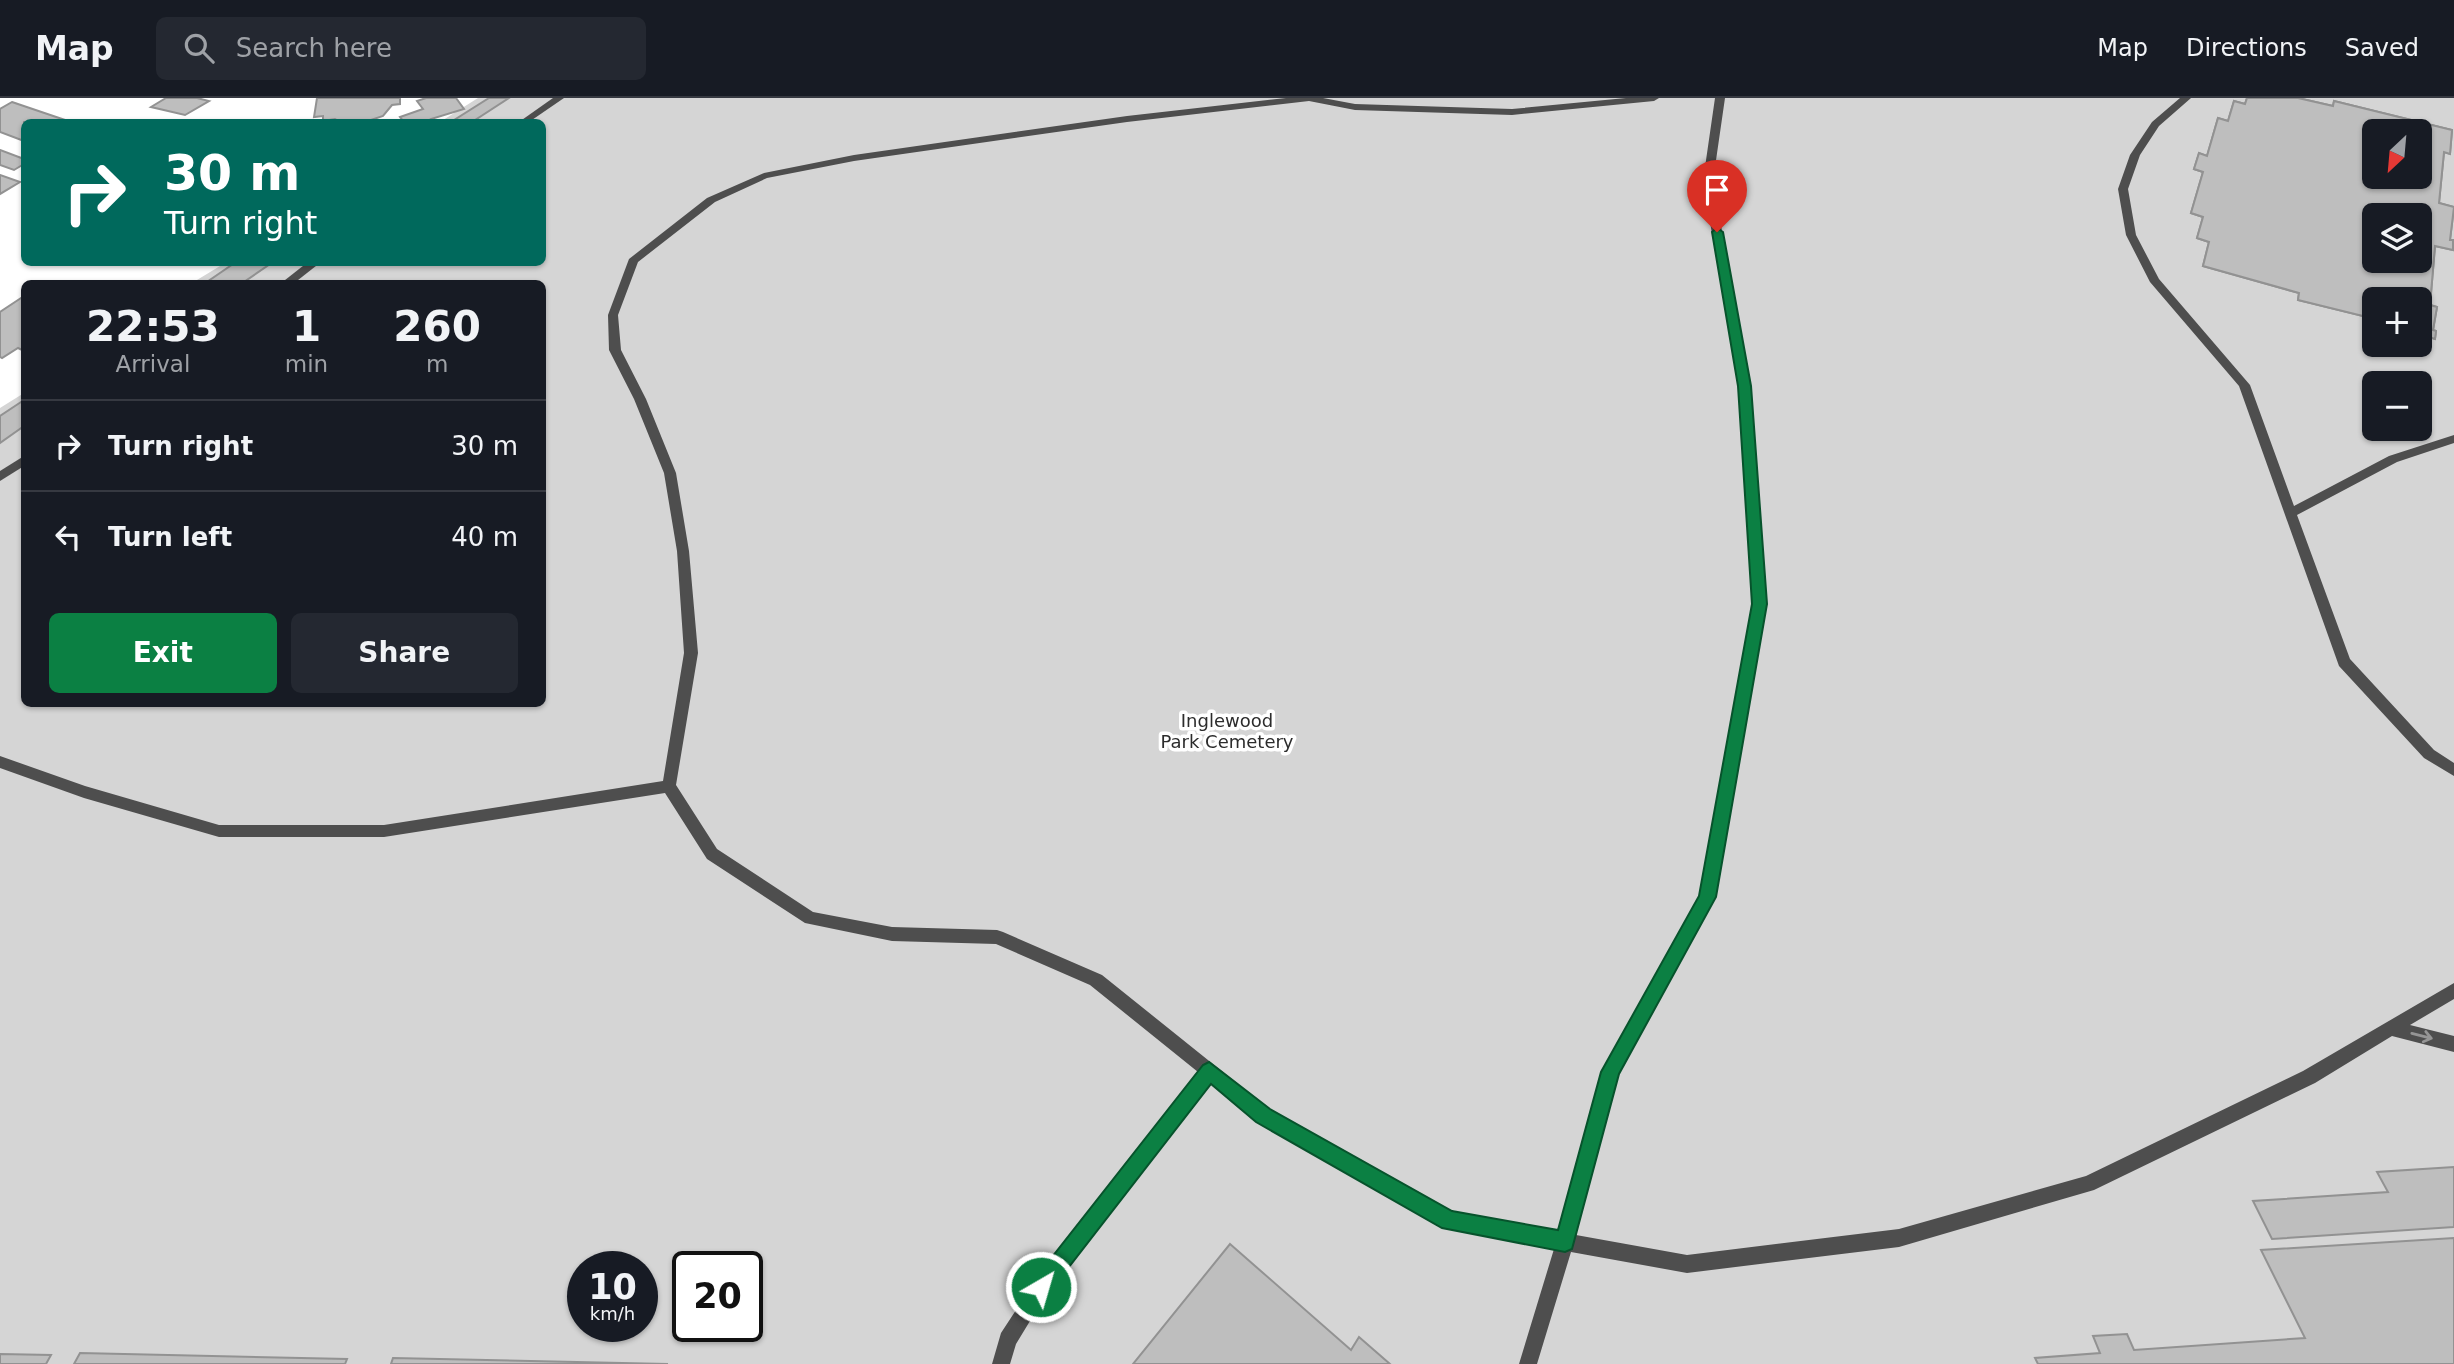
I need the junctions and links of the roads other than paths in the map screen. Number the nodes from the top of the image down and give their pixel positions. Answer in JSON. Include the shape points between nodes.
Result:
{"nodes":[{"id":1,"x":559,"y":98,"type":"edge"},
{"id":2,"x":1310,"y":98,"type":"edge"},
{"id":3,"x":1654,"y":98,"type":"edge"},
{"id":4,"x":1720,"y":98,"type":"edge"},
{"id":5,"x":2186,"y":98,"type":"edge"},
{"id":6,"x":528,"y":119,"type":"edge"},
{"id":7,"x":310,"y":266,"type":"edge"},
{"id":8,"x":291,"y":280,"type":"edge"},
{"id":9,"x":2454,"y":439,"type":"edge"},
{"id":10,"x":21,"y":462,"type":"edge"},
{"id":11,"x":0,"y":477,"type":"edge"},
{"id":12,"x":2290,"y":513,"type":"junction"},
{"id":13,"x":0,"y":761,"type":"edge"},
{"id":14,"x":2454,"y":770,"type":"edge"},
{"id":15,"x":669,"y":786,"type":"junction"},
{"id":16,"x":2454,"y":990,"type":"edge"},
{"id":17,"x":2389,"y":1028,"type":"junction"},
{"id":18,"x":2454,"y":1044,"type":"edge"},
{"id":19,"x":1209,"y":1071,"type":"junction"},
{"id":20,"x":1565,"y":1242,"type":"junction"},
{"id":21,"x":1001,"y":1364,"type":"edge"},
{"id":22,"x":1528,"y":1364,"type":"edge"}],
"edges":[{"from":1,"to":6,"type":"lane"},
{"from":2,"to":3,"type":"lane","via":[[1355,107],[1512,113]]},
{"from":2,"to":15,"type":"lane","via":[[854,158],[764,176],[711,200],[633,261],[613,315],[615,350],[670,473],[683,551],[691,653]]},
{"from":4,"to":20,"type":"lane","via":[[1709,181],[1744,386],[1760,604],[1707,897],[1610,1072]]},
{"from":5,"to":12,"type":"lane","via":[[2155,124],[2135,155],[2123,189],[2131,235],[2154,280],[2244,386]]},
{"from":7,"to":8,"type":"lane"},
{"from":9,"to":12,"type":"lane","via":[[2393,459]]},
{"from":10,"to":11,"type":"lane"},
{"from":12,"to":14,"type":"lane","via":[[2344,662],[2429,754]]},
{"from":13,"to":15,"type":"lane","via":[[84,792],[219,831],[384,831]]},
{"from":15,"to":19,"type":"lane","via":[[712,855],[810,918],[892,934],[998,937],[1096,980]]},
{"from":16,"to":17,"type":"lane"},
{"from":17,"to":18,"type":"lane","one_way":true},
{"from":17,"to":20,"type":"lane","via":[[2309,1077],[2088,1184],[1899,1238],[1687,1264]]},
{"from":19,"to":20,"type":"lane","via":[[1263,1115],[1449,1221]]},
{"from":19,"to":21,"type":"lane","via":[[1041,1287],[1008,1340]]},
{"from":20,"to":22,"type":"lane"}]}
